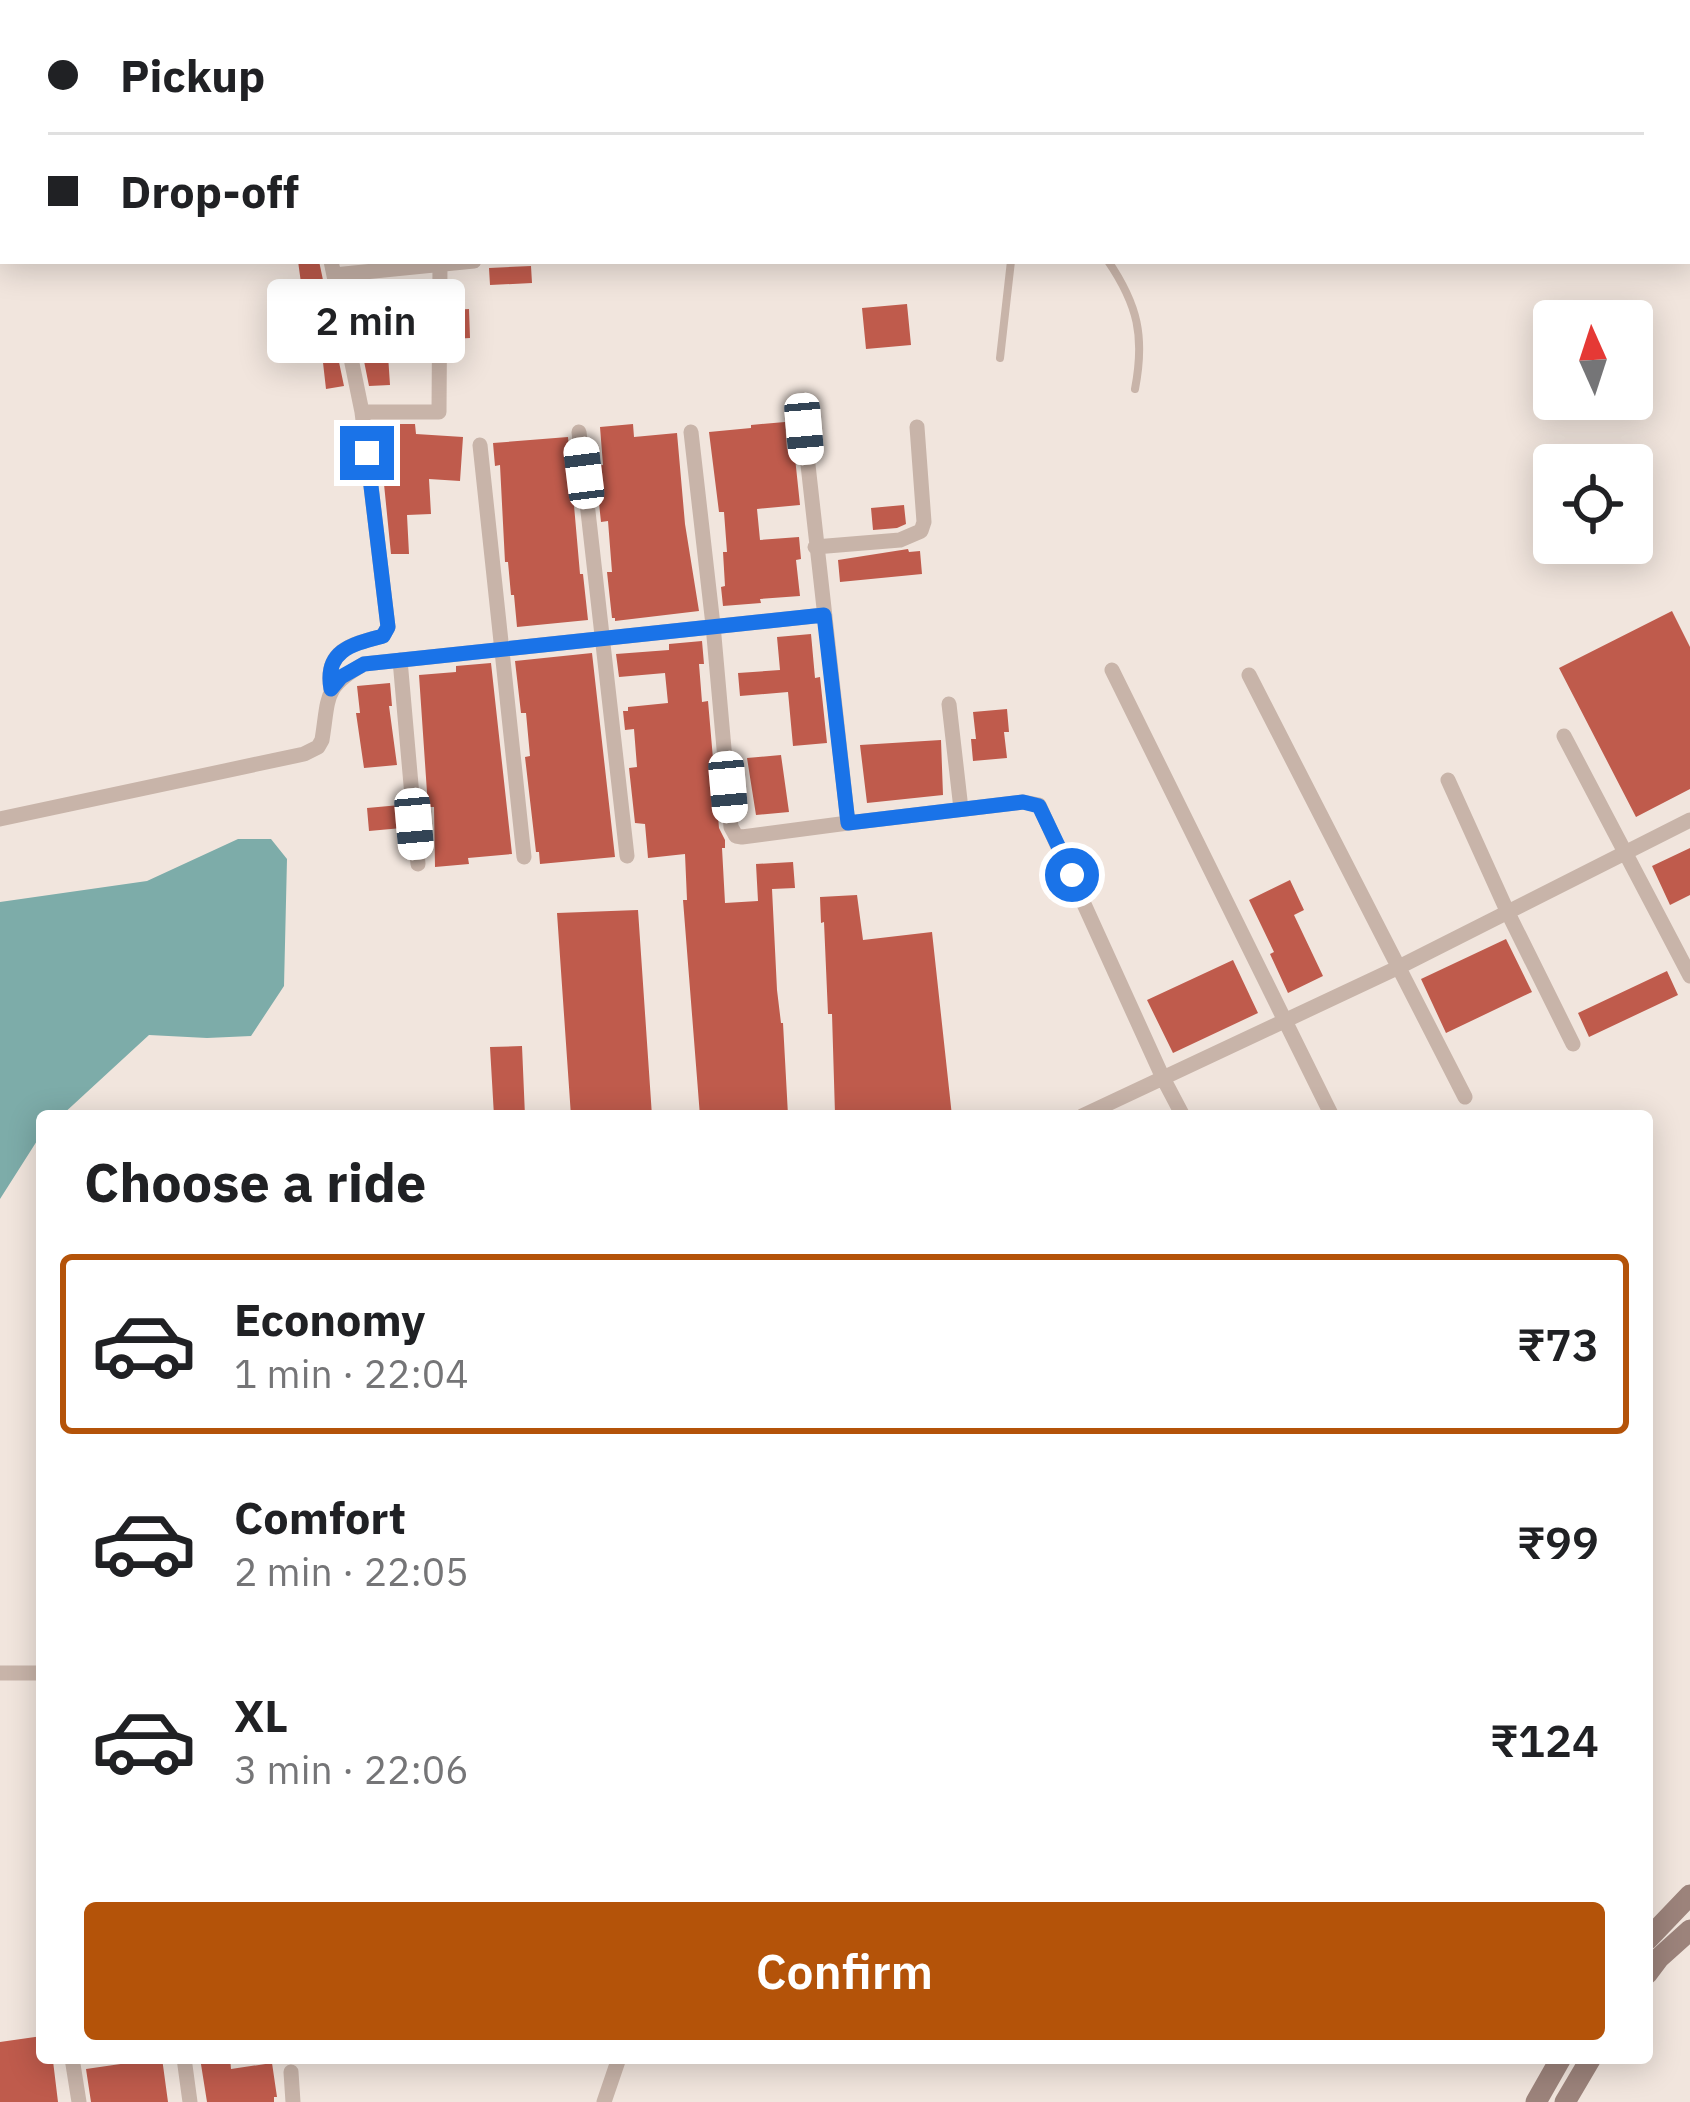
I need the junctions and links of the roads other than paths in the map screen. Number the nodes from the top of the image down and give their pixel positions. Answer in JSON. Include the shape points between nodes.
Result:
{"nodes":[{"id":1,"x":440,"y":264,"type":"joint"},
{"id":2,"x":1011,"y":264,"type":"edge"},
{"id":3,"x":1110,"y":264,"type":"edge"},
{"id":4,"x":332,"y":268,"type":"edge"},
{"id":5,"x":440,"y":342,"type":"junction"},
{"id":6,"x":347,"y":344,"type":"junction"},
{"id":7,"x":1000,"y":358,"type":"dead end"},
{"id":8,"x":1135,"y":388,"type":"dead end"},
{"id":9,"x":362,"y":412,"type":"junction"},
{"id":10,"x":916,"y":427,"type":"dead end"},
{"id":11,"x":804,"y":429,"type":"dead end"},
{"id":12,"x":579,"y":432,"type":"dead end"},
{"id":13,"x":691,"y":432,"type":"dead end"},
{"id":14,"x":480,"y":445,"type":"dead end"},
{"id":15,"x":815,"y":548,"type":"junction"},
{"id":16,"x":824,"y":615,"type":"junction"},
{"id":17,"x":713,"y":625,"type":"junction"},
{"id":18,"x":604,"y":638,"type":"junction"},
{"id":19,"x":501,"y":650,"type":"junction"},
{"id":20,"x":400,"y":660,"type":"junction"},
{"id":21,"x":1112,"y":670,"type":"dead end"},
{"id":22,"x":1250,"y":675,"type":"dead end"},
{"id":23,"x":331,"y":689,"type":"junction"},
{"id":24,"x":949,"y":704,"type":"dead end"},
{"id":25,"x":1564,"y":736,"type":"dead end"},
{"id":26,"x":1448,"y":780,"type":"dead end"},
{"id":27,"x":961,"y":809,"type":"junction"},
{"id":28,"x":0,"y":818,"type":"edge"},
{"id":29,"x":1690,"y":820,"type":"edge"},
{"id":30,"x":848,"y":823,"type":"junction"},
{"id":31,"x":1624,"y":852,"type":"junction"},
{"id":32,"x":627,"y":856,"type":"dead end"},
{"id":33,"x":524,"y":857,"type":"dead end"},
{"id":34,"x":418,"y":864,"type":"dead end"},
{"id":35,"x":1508,"y":913,"type":"junction"},
{"id":36,"x":1397,"y":968,"type":"junction"},
{"id":37,"x":1690,"y":976,"type":"edge"},
{"id":38,"x":1284,"y":1021,"type":"junction"},
{"id":39,"x":1574,"y":1044,"type":"dead end"},
{"id":40,"x":1163,"y":1078,"type":"junction"},
{"id":41,"x":1465,"y":1097,"type":"dead end"},
{"id":42,"x":1095,"y":1110,"type":"edge"},
{"id":43,"x":1181,"y":1110,"type":"edge"},
{"id":44,"x":1329,"y":1110,"type":"edge"},
{"id":45,"x":0,"y":1673,"type":"edge"},
{"id":46,"x":36,"y":1673,"type":"edge"},
{"id":47,"x":1690,"y":1895,"type":"edge"},
{"id":48,"x":1690,"y":1930,"type":"edge"},
{"id":49,"x":1653,"y":1934,"type":"edge"},
{"id":50,"x":1653,"y":1966,"type":"edge"},
{"id":51,"x":73,"y":2064,"type":"edge"},
{"id":52,"x":185,"y":2064,"type":"edge"},
{"id":53,"x":617,"y":2064,"type":"edge"},
{"id":54,"x":1559,"y":2064,"type":"edge"},
{"id":55,"x":1587,"y":2064,"type":"edge"},
{"id":56,"x":292,"y":2072,"type":"dead end"},
{"id":57,"x":1541,"y":2101,"type":"edge"},
{"id":58,"x":79,"y":2102,"type":"edge"},
{"id":59,"x":190,"y":2102,"type":"edge"},
{"id":60,"x":293,"y":2102,"type":"edge"},
{"id":61,"x":604,"y":2102,"type":"edge"},
{"id":62,"x":1565,"y":2102,"type":"edge"}],
"edges":[{"from":1,"to":4,"type":"street"},
{"from":1,"to":5,"type":"street"},
{"from":2,"to":7,"type":"lane"},
{"from":3,"to":8,"type":"lane","via":[[1140,327]]},
{"from":4,"to":6,"type":"street"},
{"from":5,"to":6,"type":"street"},
{"from":5,"to":9,"type":"street","via":[[439,412]]},
{"from":6,"to":9,"type":"street"},
{"from":9,"to":23,"type":"street","via":[[388,627],[335,658]]},
{"from":10,"to":15,"type":"street","via":[[922,531]]},
{"from":11,"to":15,"type":"street"},
{"from":12,"to":18,"type":"street"},
{"from":13,"to":17,"type":"street"},
{"from":14,"to":19,"type":"street"},
{"from":15,"to":16,"type":"street"},
{"from":16,"to":17,"type":"street"},
{"from":16,"to":30,"type":"street"},
{"from":17,"to":18,"type":"street"},
{"from":17,"to":30,"type":"street","via":[[736,836]]},
{"from":18,"to":19,"type":"street"},
{"from":18,"to":32,"type":"street"},
{"from":19,"to":20,"type":"street"},
{"from":19,"to":33,"type":"street"},
{"from":20,"to":23,"type":"street","via":[[364,664]]},
{"from":20,"to":34,"type":"street"},
{"from":21,"to":38,"type":"street"},
{"from":22,"to":36,"type":"street"},
{"from":23,"to":28,"type":"street","via":[[322,740],[304,754]]},
{"from":24,"to":27,"type":"street"},
{"from":25,"to":31,"type":"street"},
{"from":26,"to":35,"type":"street"},
{"from":27,"to":30,"type":"street"},
{"from":27,"to":40,"type":"street","via":[[1039,806]]},
{"from":29,"to":31,"type":"street"},
{"from":31,"to":35,"type":"street"},
{"from":31,"to":37,"type":"street"},
{"from":35,"to":36,"type":"street"},
{"from":35,"to":39,"type":"street"},
{"from":36,"to":38,"type":"street"},
{"from":36,"to":41,"type":"street"},
{"from":38,"to":40,"type":"street"},
{"from":38,"to":44,"type":"street"},
{"from":40,"to":42,"type":"street"},
{"from":40,"to":43,"type":"street"},
{"from":45,"to":46,"type":"street"},
{"from":47,"to":49,"type":"street"},
{"from":48,"to":50,"type":"street"},
{"from":51,"to":58,"type":"street"},
{"from":52,"to":59,"type":"street"},
{"from":53,"to":61,"type":"street"},
{"from":54,"to":57,"type":"street"},
{"from":55,"to":62,"type":"street"},
{"from":56,"to":60,"type":"street"}]}
